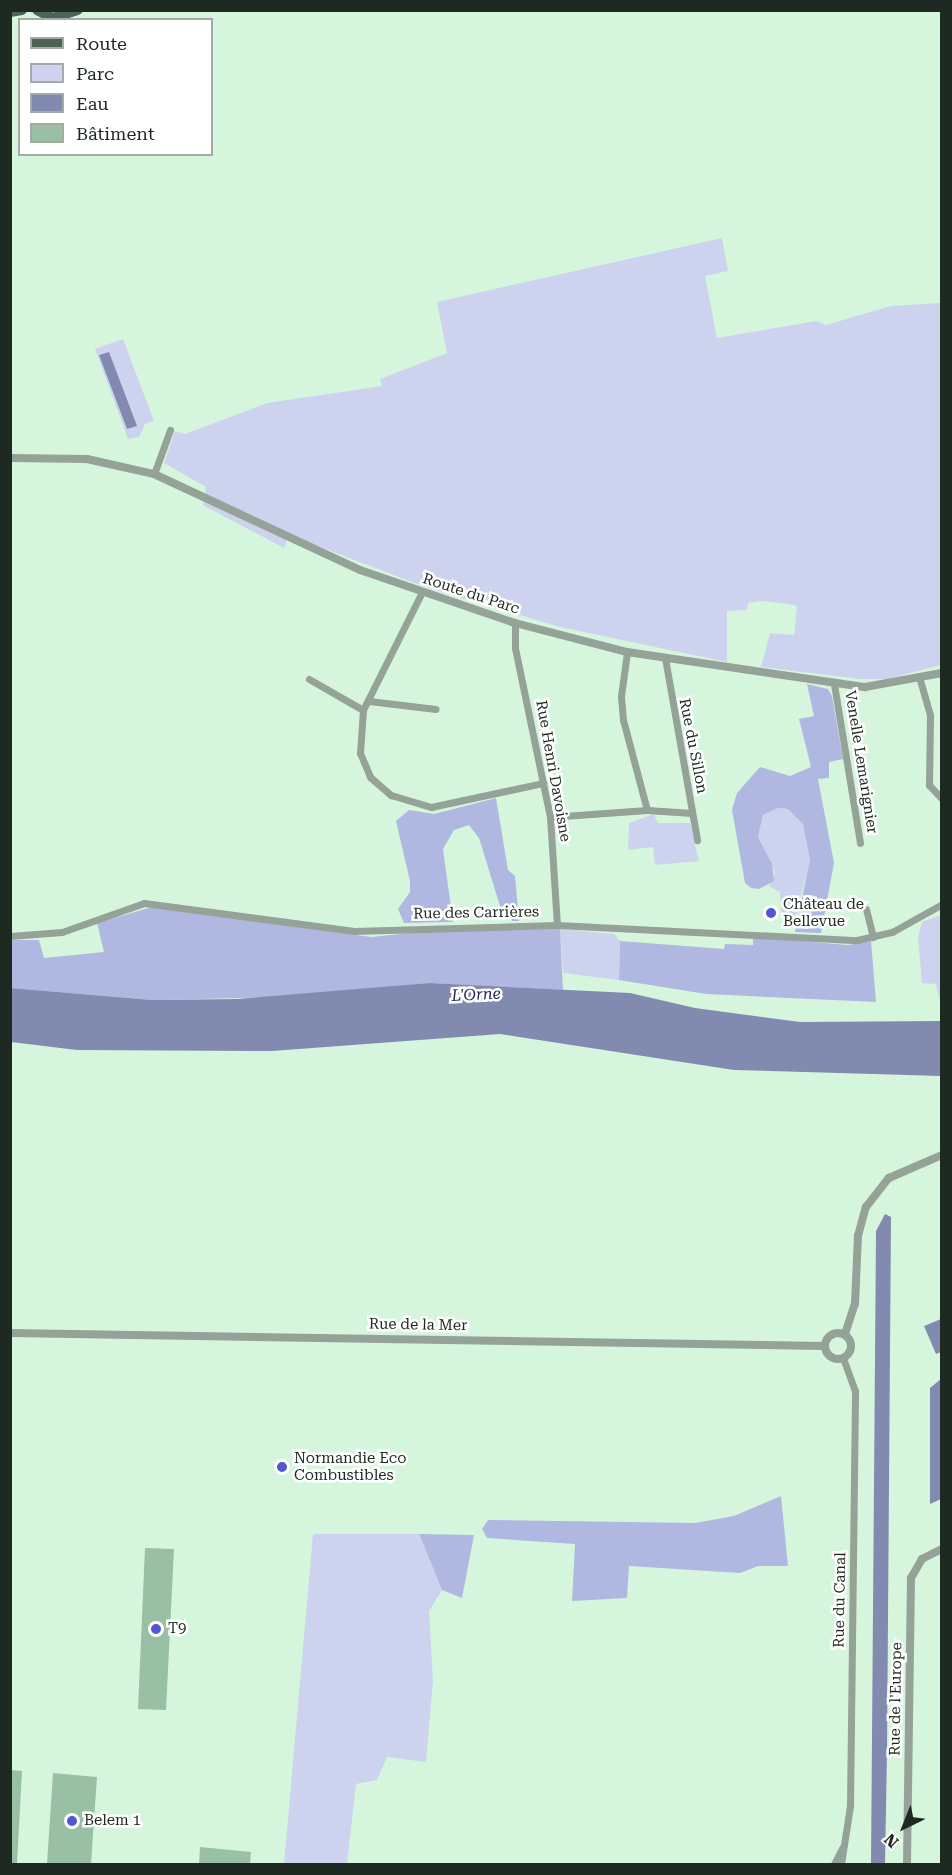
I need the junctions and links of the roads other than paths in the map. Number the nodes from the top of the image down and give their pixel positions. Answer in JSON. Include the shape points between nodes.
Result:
{"nodes":[{"id":1,"x":22,"y":10,"type":"edge"},
{"id":2,"x":37,"y":10,"type":"edge"},
{"id":3,"x":78,"y":10,"type":"edge"},
{"id":4,"x":10,"y":12,"type":"edge"},
{"id":5,"x":170,"y":430,"type":"dead end"},
{"id":6,"x":10,"y":458,"type":"edge"},
{"id":7,"x":154,"y":474,"type":"junction"},
{"id":8,"x":422,"y":592,"type":"junction"},
{"id":9,"x":515,"y":623,"type":"junction"},
{"id":10,"x":627,"y":652,"type":"junction"},
{"id":11,"x":665,"y":658,"type":"junction"},
{"id":12,"x":942,"y":673,"type":"edge"},
{"id":13,"x":309,"y":679,"type":"dead end"},
{"id":14,"x":920,"y":680,"type":"junction"},
{"id":15,"x":834,"y":684,"type":"junction"},
{"id":16,"x":369,"y":701,"type":"junction"},
{"id":17,"x":436,"y":709,"type":"dead end"},
{"id":18,"x":363,"y":710,"type":"junction"},
{"id":19,"x":543,"y":783,"type":"junction"},
{"id":20,"x":942,"y":799,"type":"edge"},
{"id":21,"x":647,"y":810,"type":"junction"},
{"id":22,"x":692,"y":813,"type":"junction"},
{"id":23,"x":550,"y":817,"type":"junction"},
{"id":24,"x":697,"y":840,"type":"dead end"},
{"id":25,"x":860,"y":843,"type":"dead end"},
{"id":26,"x":942,"y":904,"type":"edge"},
{"id":27,"x":866,"y":909,"type":"dead end"},
{"id":28,"x":557,"y":925,"type":"junction"},
{"id":29,"x":10,"y":936,"type":"edge"},
{"id":30,"x":873,"y":937,"type":"junction"},
{"id":31,"x":942,"y":1155,"type":"edge"},
{"id":32,"x":10,"y":1333,"type":"edge"},
{"id":33,"x":844,"y":1334,"type":"junction"},
{"id":34,"x":825,"y":1346,"type":"junction"},
{"id":35,"x":843,"y":1358,"type":"junction"},
{"id":36,"x":942,"y":1549,"type":"edge"},
{"id":37,"x":845,"y":1843,"type":"junction"},
{"id":38,"x":834,"y":1864,"type":"edge"},
{"id":39,"x":842,"y":1864,"type":"edge"},
{"id":40,"x":906,"y":1864,"type":"edge"}],
"edges":[{"from":1,"to":4,"type":"main road"},
{"from":2,"to":3,"type":"main road","via":[[54,18]]},
{"from":5,"to":7,"type":"street"},
{"from":6,"to":7,"type":"street","name":"Route du Parc","via":[[87,459]]},
{"from":7,"to":8,"type":"street","name":"Route du Parc","via":[[328,557]]},
{"from":8,"to":9,"type":"street","name":"Route du Parc"},
{"from":8,"to":16,"type":"street"},
{"from":9,"to":10,"type":"street","name":"Route du Parc"},
{"from":9,"to":19,"type":"street","name":"Rue Henri Davoisne","via":[[515,648]]},
{"from":10,"to":11,"type":"street","name":"Route du Parc"},
{"from":10,"to":21,"type":"street","via":[[621,696],[623,720]]},
{"from":11,"to":15,"type":"street","name":"Route du Parc"},
{"from":11,"to":22,"type":"street","name":"Rue du Sillon"},
{"from":12,"to":14,"type":"street","name":"Route du Parc"},
{"from":13,"to":18,"type":"street"},
{"from":14,"to":15,"type":"street","name":"Route du Parc","via":[[878,687]]},
{"from":14,"to":20,"type":"street","via":[[930,716],[929,784]]},
{"from":15,"to":25,"type":"street","name":"Venelle Lemarignier"},
{"from":16,"to":17,"type":"street"},
{"from":16,"to":18,"type":"street"},
{"from":18,"to":19,"type":"street","via":[[360,747],[364,767],[380,786],[406,802],[431,807]]},
{"from":19,"to":23,"type":"street","name":"Rue Henri Davoisne"},
{"from":21,"to":22,"type":"street"},
{"from":21,"to":23,"type":"street"},
{"from":22,"to":24,"type":"street","name":"Rue du Sillon"},
{"from":23,"to":28,"type":"street","name":"Rue Henri Davoisne"},
{"from":26,"to":30,"type":"street","name":"Rue des Carrières","via":[[892,932]]},
{"from":27,"to":30,"type":"street"},
{"from":28,"to":29,"type":"street","name":"Rue des Carrières","via":[[354,931],[144,903],[62,932]]},
{"from":28,"to":30,"type":"street","name":"Rue des Carrières","via":[[830,940]]},
{"from":31,"to":33,"type":"street","via":[[895,1174],[872,1197],[860,1226],[855,1304]]},
{"from":32,"to":34,"type":"street","name":"Rue de la Mer"},
{"from":33,"to":34,"type":"street","via":[[831,1334]]},
{"from":33,"to":35,"type":"street","via":[[852,1344]]},
{"from":34,"to":35,"type":"street","via":[[831,1357]]},
{"from":35,"to":37,"type":"street","name":"Rue du Canal","via":[[855,1391],[850,1806]]},
{"from":36,"to":40,"type":"street","name":"Rue de l'Europe","via":[[922,1559],[911,1578]]},
{"from":37,"to":38,"type":"street","name":"Rue du Canal"},
{"from":37,"to":39,"type":"street","name":"Rue du Canal"}]}
